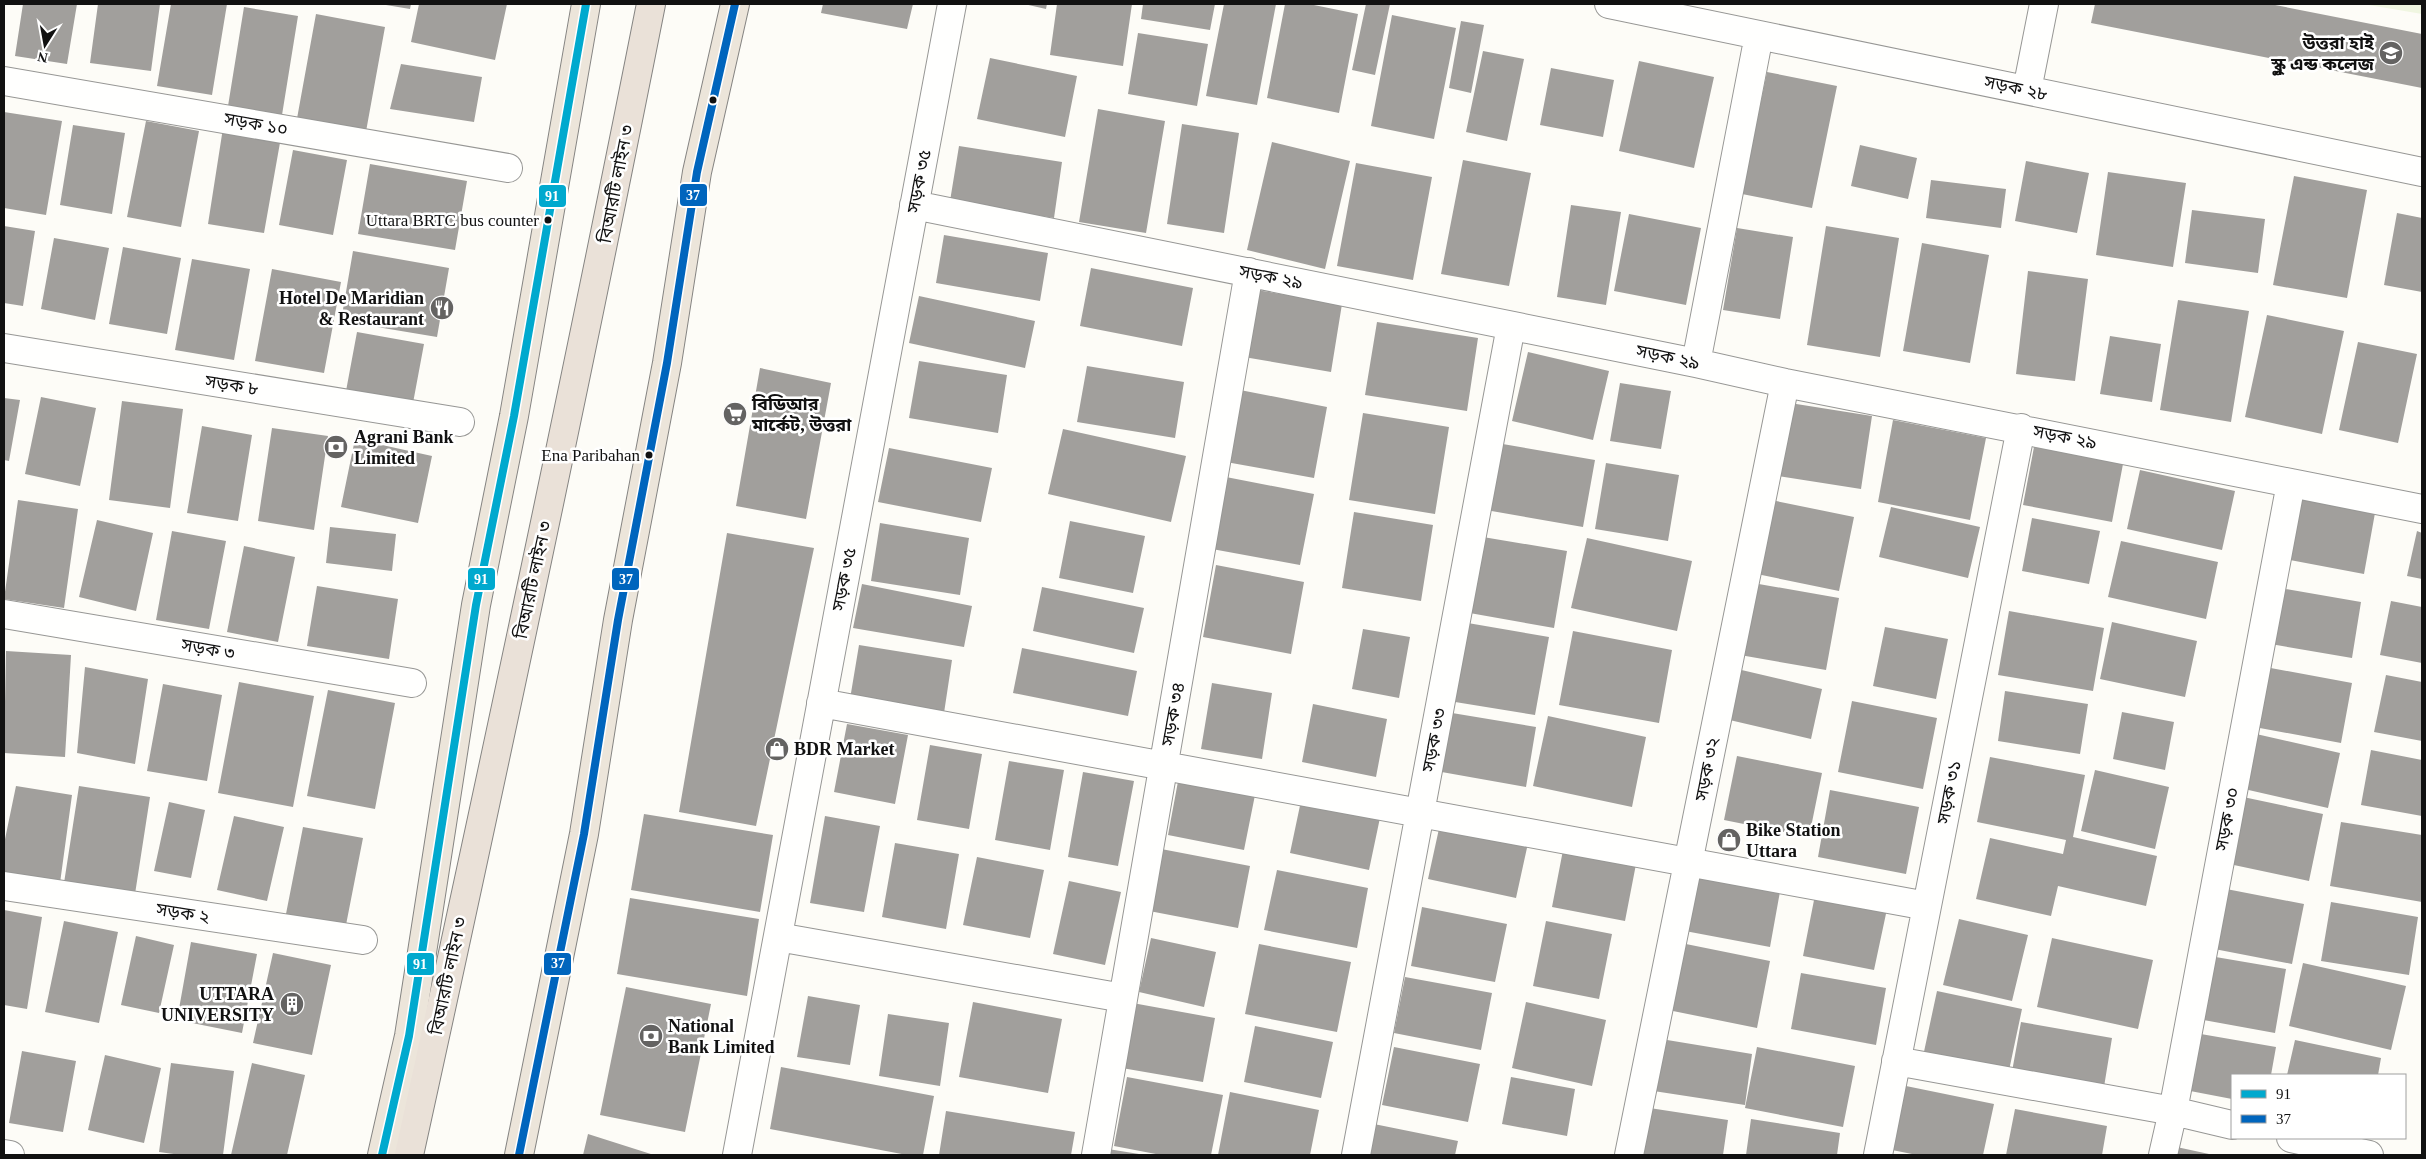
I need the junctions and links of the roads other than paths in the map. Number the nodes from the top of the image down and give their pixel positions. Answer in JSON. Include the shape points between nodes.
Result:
{"nodes":[{"id":1,"x":586,"y":4,"type":"edge"},
{"id":2,"x":651,"y":4,"type":"edge"},
{"id":3,"x":735,"y":4,"type":"edge"},
{"id":4,"x":952,"y":4,"type":"edge"},
{"id":5,"x":1610,"y":4,"type":"edge"},
{"id":6,"x":2044,"y":4,"type":"edge"},
{"id":7,"x":1709,"y":14,"type":"edge"},
{"id":8,"x":1759,"y":35,"type":"junction"},
{"id":9,"x":4,"y":81,"type":"edge"},
{"id":10,"x":2027,"y":90,"type":"junction"},
{"id":11,"x":508,"y":168,"type":"dead end"},
{"id":12,"x":2422,"y":172,"type":"edge"},
{"id":13,"x":914,"y":204,"type":"junction"},
{"id":14,"x":1249,"y":272,"type":"junction"},
{"id":15,"x":1511,"y":326,"type":"junction"},
{"id":16,"x":4,"y":348,"type":"edge"},
{"id":17,"x":1696,"y":362,"type":"junction"},
{"id":18,"x":1785,"y":383,"type":"junction"},
{"id":19,"x":460,"y":422,"type":"dead end"},
{"id":20,"x":2021,"y":428,"type":"junction"},
{"id":21,"x":2291,"y":483,"type":"junction"},
{"id":22,"x":2422,"y":509,"type":"edge"},
{"id":23,"x":4,"y":614,"type":"edge"},
{"id":24,"x":412,"y":683,"type":"dead end"},
{"id":25,"x":821,"y":703,"type":"junction"},
{"id":26,"x":1164,"y":766,"type":"junction"},
{"id":27,"x":1420,"y":813,"type":"junction"},
{"id":28,"x":1688,"y":863,"type":"junction"},
{"id":29,"x":4,"y":886,"type":"edge"},
{"id":30,"x":1927,"y":906,"type":"junction"},
{"id":31,"x":778,"y":937,"type":"junction"},
{"id":32,"x":363,"y":940,"type":"dead end"},
{"id":33,"x":1123,"y":998,"type":"junction"},
{"id":34,"x":1896,"y":1062,"type":"junction"},
{"id":35,"x":2173,"y":1112,"type":"junction"},
{"id":36,"x":2231,"y":1125,"type":"edge"},
{"id":37,"x":2295,"y":1139,"type":"edge"},
{"id":38,"x":4,"y":1154,"type":"edge"},
{"id":39,"x":10,"y":1155,"type":"edge"},
{"id":40,"x":382,"y":1155,"type":"edge"},
{"id":41,"x":409,"y":1155,"type":"edge"},
{"id":42,"x":519,"y":1155,"type":"edge"},
{"id":43,"x":737,"y":1155,"type":"edge"},
{"id":44,"x":1096,"y":1155,"type":"edge"},
{"id":45,"x":1356,"y":1155,"type":"edge"},
{"id":46,"x":1629,"y":1155,"type":"edge"},
{"id":47,"x":1878,"y":1155,"type":"edge"},
{"id":48,"x":2163,"y":1155,"type":"edge"},
{"id":49,"x":2369,"y":1155,"type":"edge"}],
"edges":[{"from":1,"to":40,"type":"highway","via":[[514,416],[476,605],[408,1036]]},
{"from":2,"to":41,"type":"highway","name":"বিআরটি লাইন ৩","via":[[491,782]]},
{"from":3,"to":42,"type":"highway","via":[[697,172],[667,363],[618,620],[584,834]]},
{"from":4,"to":13,"type":"street","name":"সড়ক ৩৫"},
{"from":5,"to":7,"type":"street","name":"সড়ক ২৮"},
{"from":6,"to":10,"type":"street"},
{"from":7,"to":8,"type":"street","name":"সড়ক ২৮"},
{"from":8,"to":10,"type":"street","name":"সড়ক ২৮"},
{"from":8,"to":17,"type":"street"},
{"from":9,"to":11,"type":"street","name":"সড়ক ১০"},
{"from":10,"to":12,"type":"street","name":"সড়ক ২৮"},
{"from":13,"to":14,"type":"street","name":"সড়ক ২৯"},
{"from":13,"to":25,"type":"street","name":"সড়ক ৩৫"},
{"from":14,"to":15,"type":"street","name":"সড়ক ২৯"},
{"from":14,"to":26,"type":"street","name":"সড়ক ৩৪"},
{"from":15,"to":17,"type":"street","name":"সড়ক ২৯"},
{"from":15,"to":27,"type":"street","name":"সড়ক ৩৩"},
{"from":16,"to":19,"type":"street","name":"সড়ক ৮"},
{"from":17,"to":18,"type":"street","name":"সড়ক ২৯"},
{"from":18,"to":20,"type":"street","name":"সড়ক ২৯"},
{"from":18,"to":28,"type":"street","name":"সড়ক ৩২"},
{"from":20,"to":21,"type":"street","name":"সড়ক ২৯"},
{"from":20,"to":30,"type":"street","name":"সড়ক ৩১"},
{"from":21,"to":22,"type":"street","name":"সড়ক ২৯"},
{"from":21,"to":35,"type":"street","name":"সড়ক ৩০"},
{"from":23,"to":24,"type":"street","name":"সড়ক ৩"},
{"from":25,"to":26,"type":"street"},
{"from":25,"to":31,"type":"street","name":"সড়ক ৩৫"},
{"from":26,"to":27,"type":"street"},
{"from":26,"to":33,"type":"street","name":"সড়ক ৩৪"},
{"from":27,"to":28,"type":"street"},
{"from":27,"to":45,"type":"street","name":"সড়ক ৩৩"},
{"from":28,"to":30,"type":"street"},
{"from":28,"to":46,"type":"street","name":"সড়ক ৩২"},
{"from":29,"to":32,"type":"street","name":"সড়ক ২"},
{"from":30,"to":34,"type":"street","name":"সড়ক ৩১"},
{"from":31,"to":33,"type":"street"},
{"from":31,"to":43,"type":"street","name":"সড়ক ৩৫"},
{"from":33,"to":44,"type":"street","name":"সড়ক ৩৪"},
{"from":34,"to":35,"type":"street"},
{"from":34,"to":47,"type":"street","name":"সড়ক ৩১"},
{"from":35,"to":36,"type":"street"},
{"from":35,"to":48,"type":"street","name":"সড়ক ৩০"},
{"from":37,"to":49,"type":"street"},
{"from":38,"to":39,"type":"street"}]}
